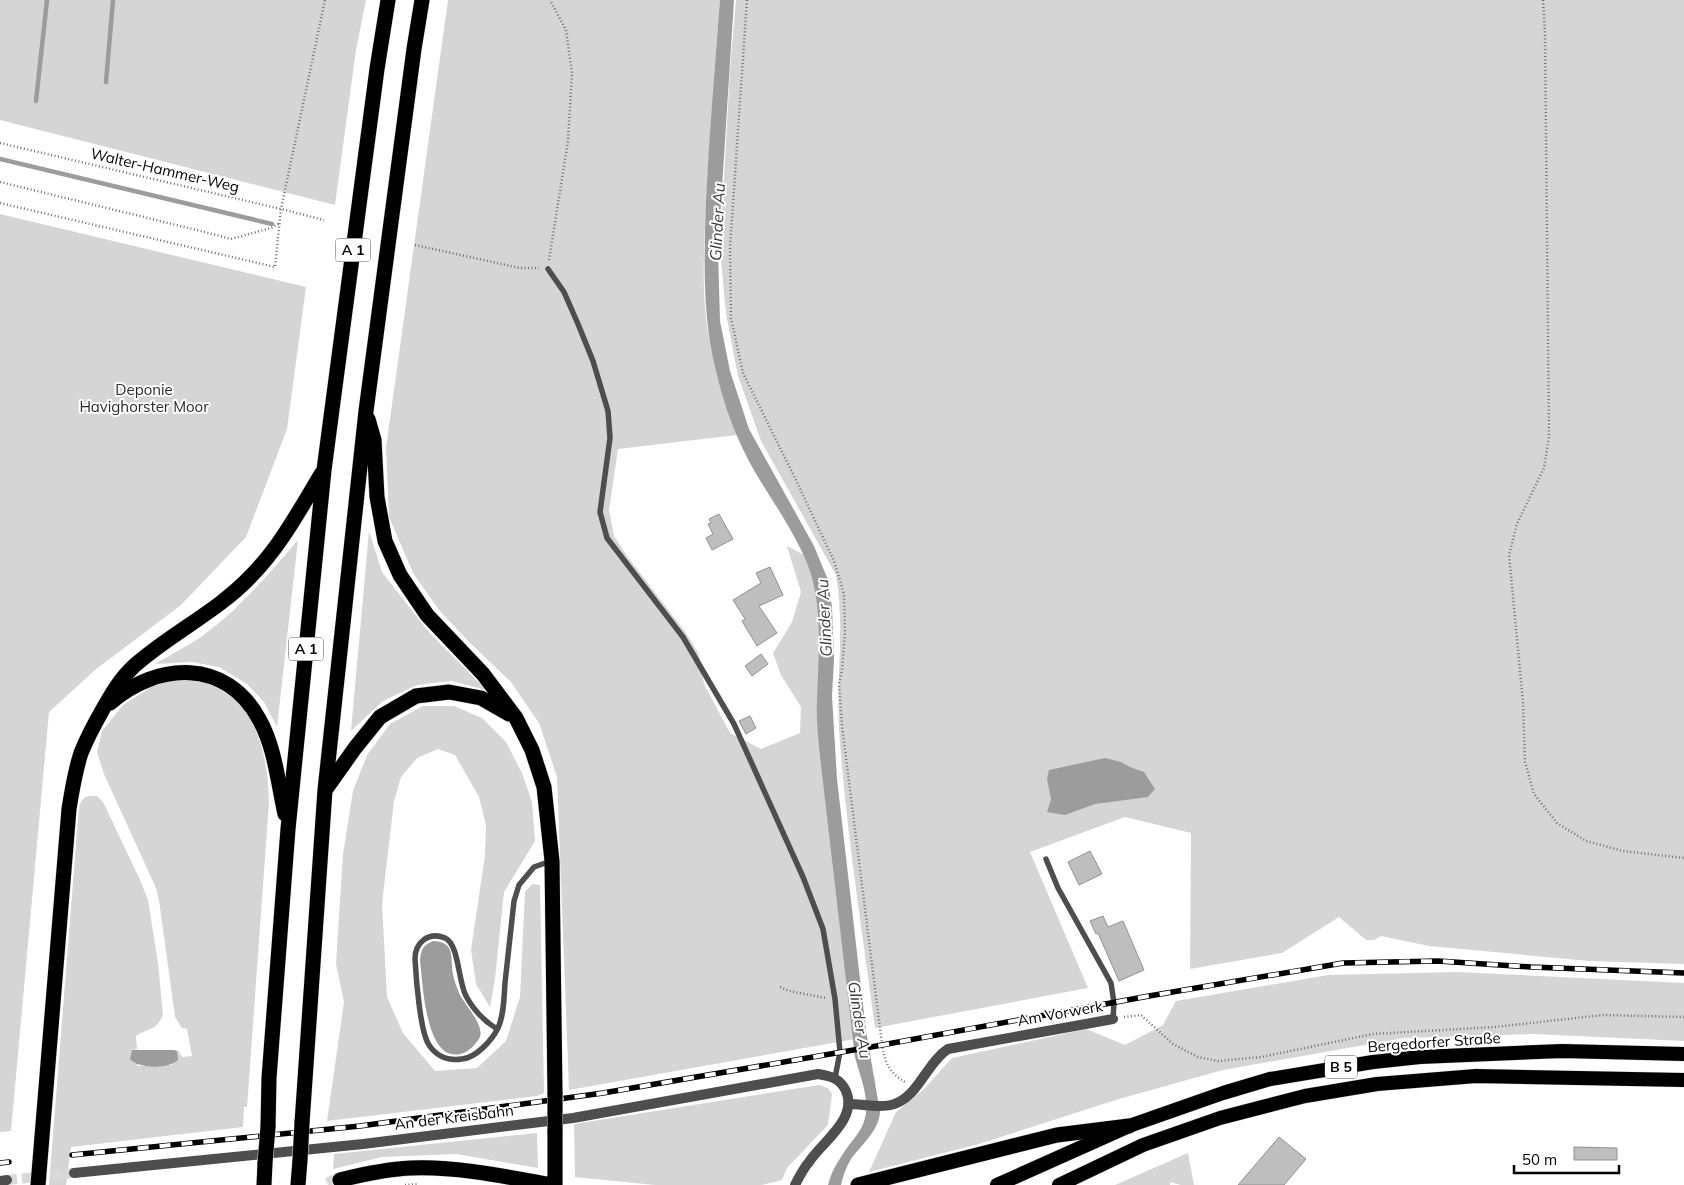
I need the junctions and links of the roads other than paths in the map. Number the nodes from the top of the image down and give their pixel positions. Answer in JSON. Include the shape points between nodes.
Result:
{"nodes":[{"id":1,"x":388,"y":0,"type":"edge"},
{"id":2,"x":422,"y":0,"type":"edge"},
{"id":3,"x":548,"y":269,"type":"road end"},
{"id":4,"x":366,"y":411,"type":"junction"},
{"id":5,"x":324,"y":470,"type":"junction"},
{"id":6,"x":103,"y":709,"type":"junction"},
{"id":7,"x":516,"y":718,"type":"junction"},
{"id":8,"x":325,"y":790,"type":"junction"},
{"id":9,"x":288,"y":829,"type":"junction"},
{"id":10,"x":1046,"y":859,"type":"dead end"},
{"id":11,"x":552,"y":861,"type":"junction"},
{"id":12,"x":1113,"y":1019,"type":"joint"},
{"id":13,"x":496,"y":1030,"type":"junction"},
{"id":14,"x":1684,"y":1054,"type":"edge"},
{"id":15,"x":835,"y":1078,"type":"junction"},
{"id":16,"x":1684,"y":1080,"type":"edge"},
{"id":17,"x":848,"y":1104,"type":"junction"},
{"id":18,"x":1129,"y":1126,"type":"junction"},
{"id":19,"x":74,"y":1173,"type":"tunnel mouth"},
{"id":20,"x":340,"y":1180,"type":"dead end"},
{"id":21,"x":38,"y":1185,"type":"edge"},
{"id":22,"x":264,"y":1185,"type":"edge"},
{"id":23,"x":298,"y":1185,"type":"edge"},
{"id":24,"x":554,"y":1185,"type":"edge"},
{"id":25,"x":794,"y":1185,"type":"edge"},
{"id":26,"x":858,"y":1185,"type":"edge"},
{"id":27,"x":997,"y":1185,"type":"edge"},
{"id":28,"x":1059,"y":1185,"type":"edge"}],
"edges":[{"from":1,"to":5,"type":"highway","number":"A 1"},
{"from":2,"to":4,"type":"highway","number":"A 1"},
{"from":3,"to":15,"type":"lane","via":[[564,292],[578,324],[608,411],[610,438],[600,512],[607,538],[683,637],[734,724],[804,877],[823,929],[840,1052]]},
{"from":4,"to":7,"type":"highway","via":[[374,440],[377,497],[385,542],[400,575],[427,615],[483,674]]},
{"from":4,"to":8,"type":"highway","number":"A 1"},
{"from":5,"to":6,"type":"highway","via":[[271,555],[251,577],[227,599],[136,665],[122,678]]},
{"from":5,"to":9,"type":"highway","number":"A 1"},
{"from":6,"to":9,"type":"highway","via":[[127,690],[158,676],[189,672],[217,678],[230,686],[251,706],[265,730]]},
{"from":6,"to":21,"type":"highway","via":[[81,754],[69,809]]},
{"from":7,"to":8,"type":"highway","via":[[480,698],[449,692],[416,696],[380,717]]},
{"from":7,"to":11,"type":"highway","via":[[532,750],[544,787]]},
{"from":8,"to":23,"type":"highway","number":"A 1","bridge":true},
{"from":9,"to":22,"type":"highway","number":"A 1","bridge":true},
{"from":10,"to":12,"type":"lane","name":"Am Vorwerk","via":[[1058,888],[1111,983]]},
{"from":11,"to":13,"type":"lane","via":[[534,867],[519,885],[514,900],[503,1010]]},
{"from":11,"to":24,"type":"highway","bridge":true},
{"from":12,"to":17,"type":"street","name":"Am Vorwerk","via":[[948,1049],[933,1062],[908,1096],[897,1103],[882,1106]]},
{"from":13,"to":13,"type":"lane","via":[[478,1051],[464,1059],[450,1060],[440,1056],[428,1044],[418,994],[415,957],[422,940],[433,936],[452,942],[466,995]]},
{"from":14,"to":18,"type":"highway","name":"Bergedorfer Straße","number":"B 5","via":[[1562,1051],[1373,1062],[1270,1080]]},
{"from":15,"to":17,"type":"street","via":[[843,1085]]},
{"from":15,"to":19,"type":"street","name":"An der Kreisbahn","via":[[818,1074],[573,1118],[363,1144]]},
{"from":16,"to":28,"type":"highway","number":"B 5","via":[[1476,1076],[1368,1086],[1305,1096],[1220,1118],[1144,1145]]},
{"from":17,"to":25,"type":"street","via":[[839,1127],[809,1161]]},
{"from":18,"to":26,"type":"highway","via":[[1057,1135]]},
{"from":18,"to":27,"type":"highway","name":"Bergedorfer Straße","number":"B 5"},
{"from":20,"to":24,"type":"highway","via":[[381,1170],[422,1168]]}]}
